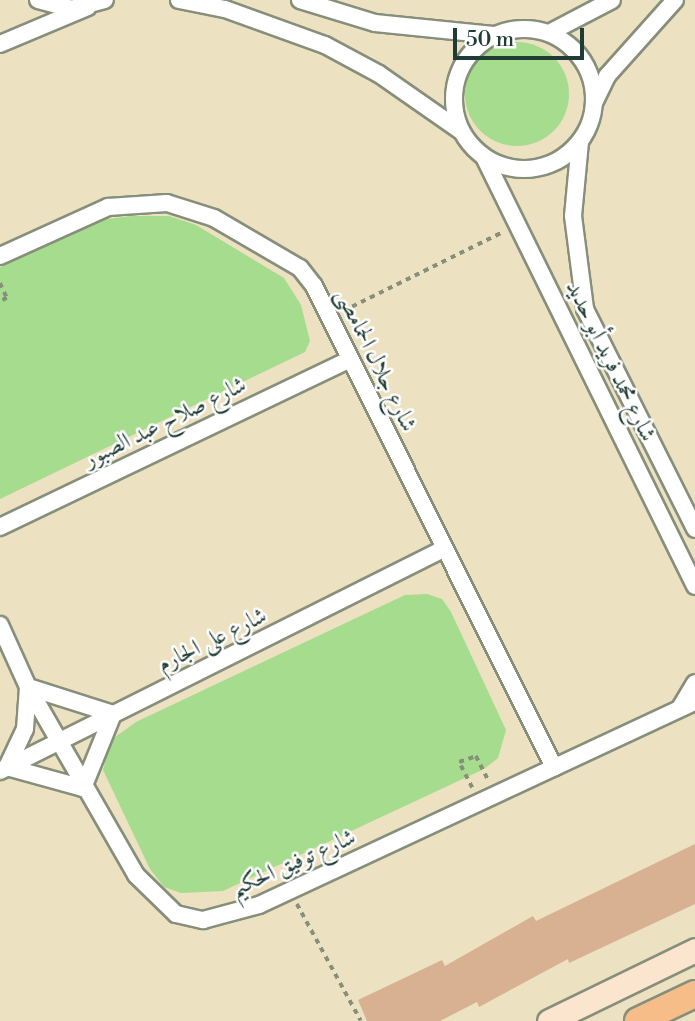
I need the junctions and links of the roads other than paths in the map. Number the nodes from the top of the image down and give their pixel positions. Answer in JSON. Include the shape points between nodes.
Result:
{"nodes":[{"id":1,"x":37,"y":0,"type":"edge"},
{"id":2,"x":105,"y":0,"type":"edge"},
{"id":3,"x":113,"y":0,"type":"edge"},
{"id":4,"x":179,"y":0,"type":"edge"},
{"id":5,"x":300,"y":0,"type":"edge"},
{"id":6,"x":612,"y":0,"type":"edge"},
{"id":7,"x":675,"y":0,"type":"edge"},
{"id":8,"x":88,"y":7,"type":"junction"},
{"id":9,"x":549,"y":33,"type":"junction"},
{"id":10,"x":493,"y":35,"type":"junction"},
{"id":11,"x":0,"y":44,"type":"edge"},
{"id":12,"x":594,"y":103,"type":"junction"},
{"id":13,"x":462,"y":132,"type":"junction"},
{"id":14,"x":580,"y":142,"type":"junction"},
{"id":15,"x":484,"y":157,"type":"junction"},
{"id":16,"x":0,"y":256,"type":"edge"},
{"id":17,"x":350,"y":359,"type":"junction"},
{"id":18,"x":0,"y":527,"type":"edge"},
{"id":19,"x":695,"y":530,"type":"edge"},
{"id":20,"x":443,"y":549,"type":"junction"},
{"id":21,"x":695,"y":586,"type":"edge"},
{"id":22,"x":0,"y":625,"type":"edge"},
{"id":23,"x":695,"y":683,"type":"edge"},
{"id":24,"x":28,"y":687,"type":"junction"},
{"id":25,"x":695,"y":702,"type":"edge"},
{"id":26,"x":687,"y":709,"type":"edge"},
{"id":27,"x":113,"y":714,"type":"junction"},
{"id":28,"x":58,"y":741,"type":"junction"},
{"id":29,"x":554,"y":767,"type":"junction"},
{"id":30,"x":3,"y":769,"type":"edge"},
{"id":31,"x":83,"y":788,"type":"junction"},
{"id":32,"x":695,"y":950,"type":"edge"},
{"id":33,"x":695,"y":994,"type":"edge"},
{"id":34,"x":549,"y":1021,"type":"edge"},
{"id":35,"x":638,"y":1021,"type":"edge"}],
"edges":[{"from":1,"to":8,"type":"street","via":[[71,9]]},
{"from":2,"to":3,"type":"street"},
{"from":2,"to":8,"type":"street"},
{"from":4,"to":13,"type":"street","via":[[225,9],[325,45],[379,74]]},
{"from":5,"to":10,"type":"street","via":[[375,23]]},
{"from":6,"to":9,"type":"street"},
{"from":7,"to":12,"type":"street","via":[[607,76]]},
{"from":8,"to":11,"type":"street"},
{"from":9,"to":10,"type":"street","via":[[512,29]]},
{"from":9,"to":12,"type":"street","via":[[565,41],[587,69]]},
{"from":10,"to":13,"type":"street","via":[[461,66],[455,110]]},
{"from":12,"to":14,"type":"street"},
{"from":13,"to":15,"type":"street"},
{"from":14,"to":15,"type":"street","via":[[552,164],[535,168],[500,165]]},
{"from":14,"to":19,"type":"street","name":"شارع محمد فريد أبو حديد","via":[[573,216],[585,309]]},
{"from":15,"to":21,"type":"street","name":"شارع محمد فريد أبو حديد"},
{"from":16,"to":17,"type":"street","name":"شارع جلال الحمامصى","via":[[108,207],[167,203],[214,218],[278,252],[314,286]]},
{"from":17,"to":18,"type":"street","name":"شارع صلاح عبد الصبور"},
{"from":17,"to":20,"type":"street","name":"شارع جلال الحمامصى"},
{"from":20,"to":27,"type":"street","name":"شارع على الجارم"},
{"from":20,"to":29,"type":"street","name":"شارع جلال الحمامصى"},
{"from":22,"to":24,"type":"street","name":"شارع توفيق الحكيم"},
{"from":23,"to":26,"type":"street"},
{"from":24,"to":27,"type":"street"},
{"from":24,"to":28,"type":"street","name":"شارع توفيق الحكيم"},
{"from":24,"to":30,"type":"street","via":[[25,729]]},
{"from":25,"to":26,"type":"street","name":"شارع توفيق الحكيم"},
{"from":26,"to":29,"type":"street","name":"شارع توفيق الحكيم"},
{"from":27,"to":28,"type":"street","name":"شارع على الجارم"},
{"from":27,"to":31,"type":"street"},
{"from":28,"to":30,"type":"street","name":"شارع على الجارم"},
{"from":28,"to":31,"type":"street","name":"شارع توفيق الحكيم"},
{"from":29,"to":31,"type":"street","name":"شارع توفيق الحكيم","via":[[232,916],[203,920],[176,914],[136,875]]},
{"from":30,"to":31,"type":"street"},
{"from":32,"to":34,"type":"street"},
{"from":33,"to":35,"type":"main road"}]}
